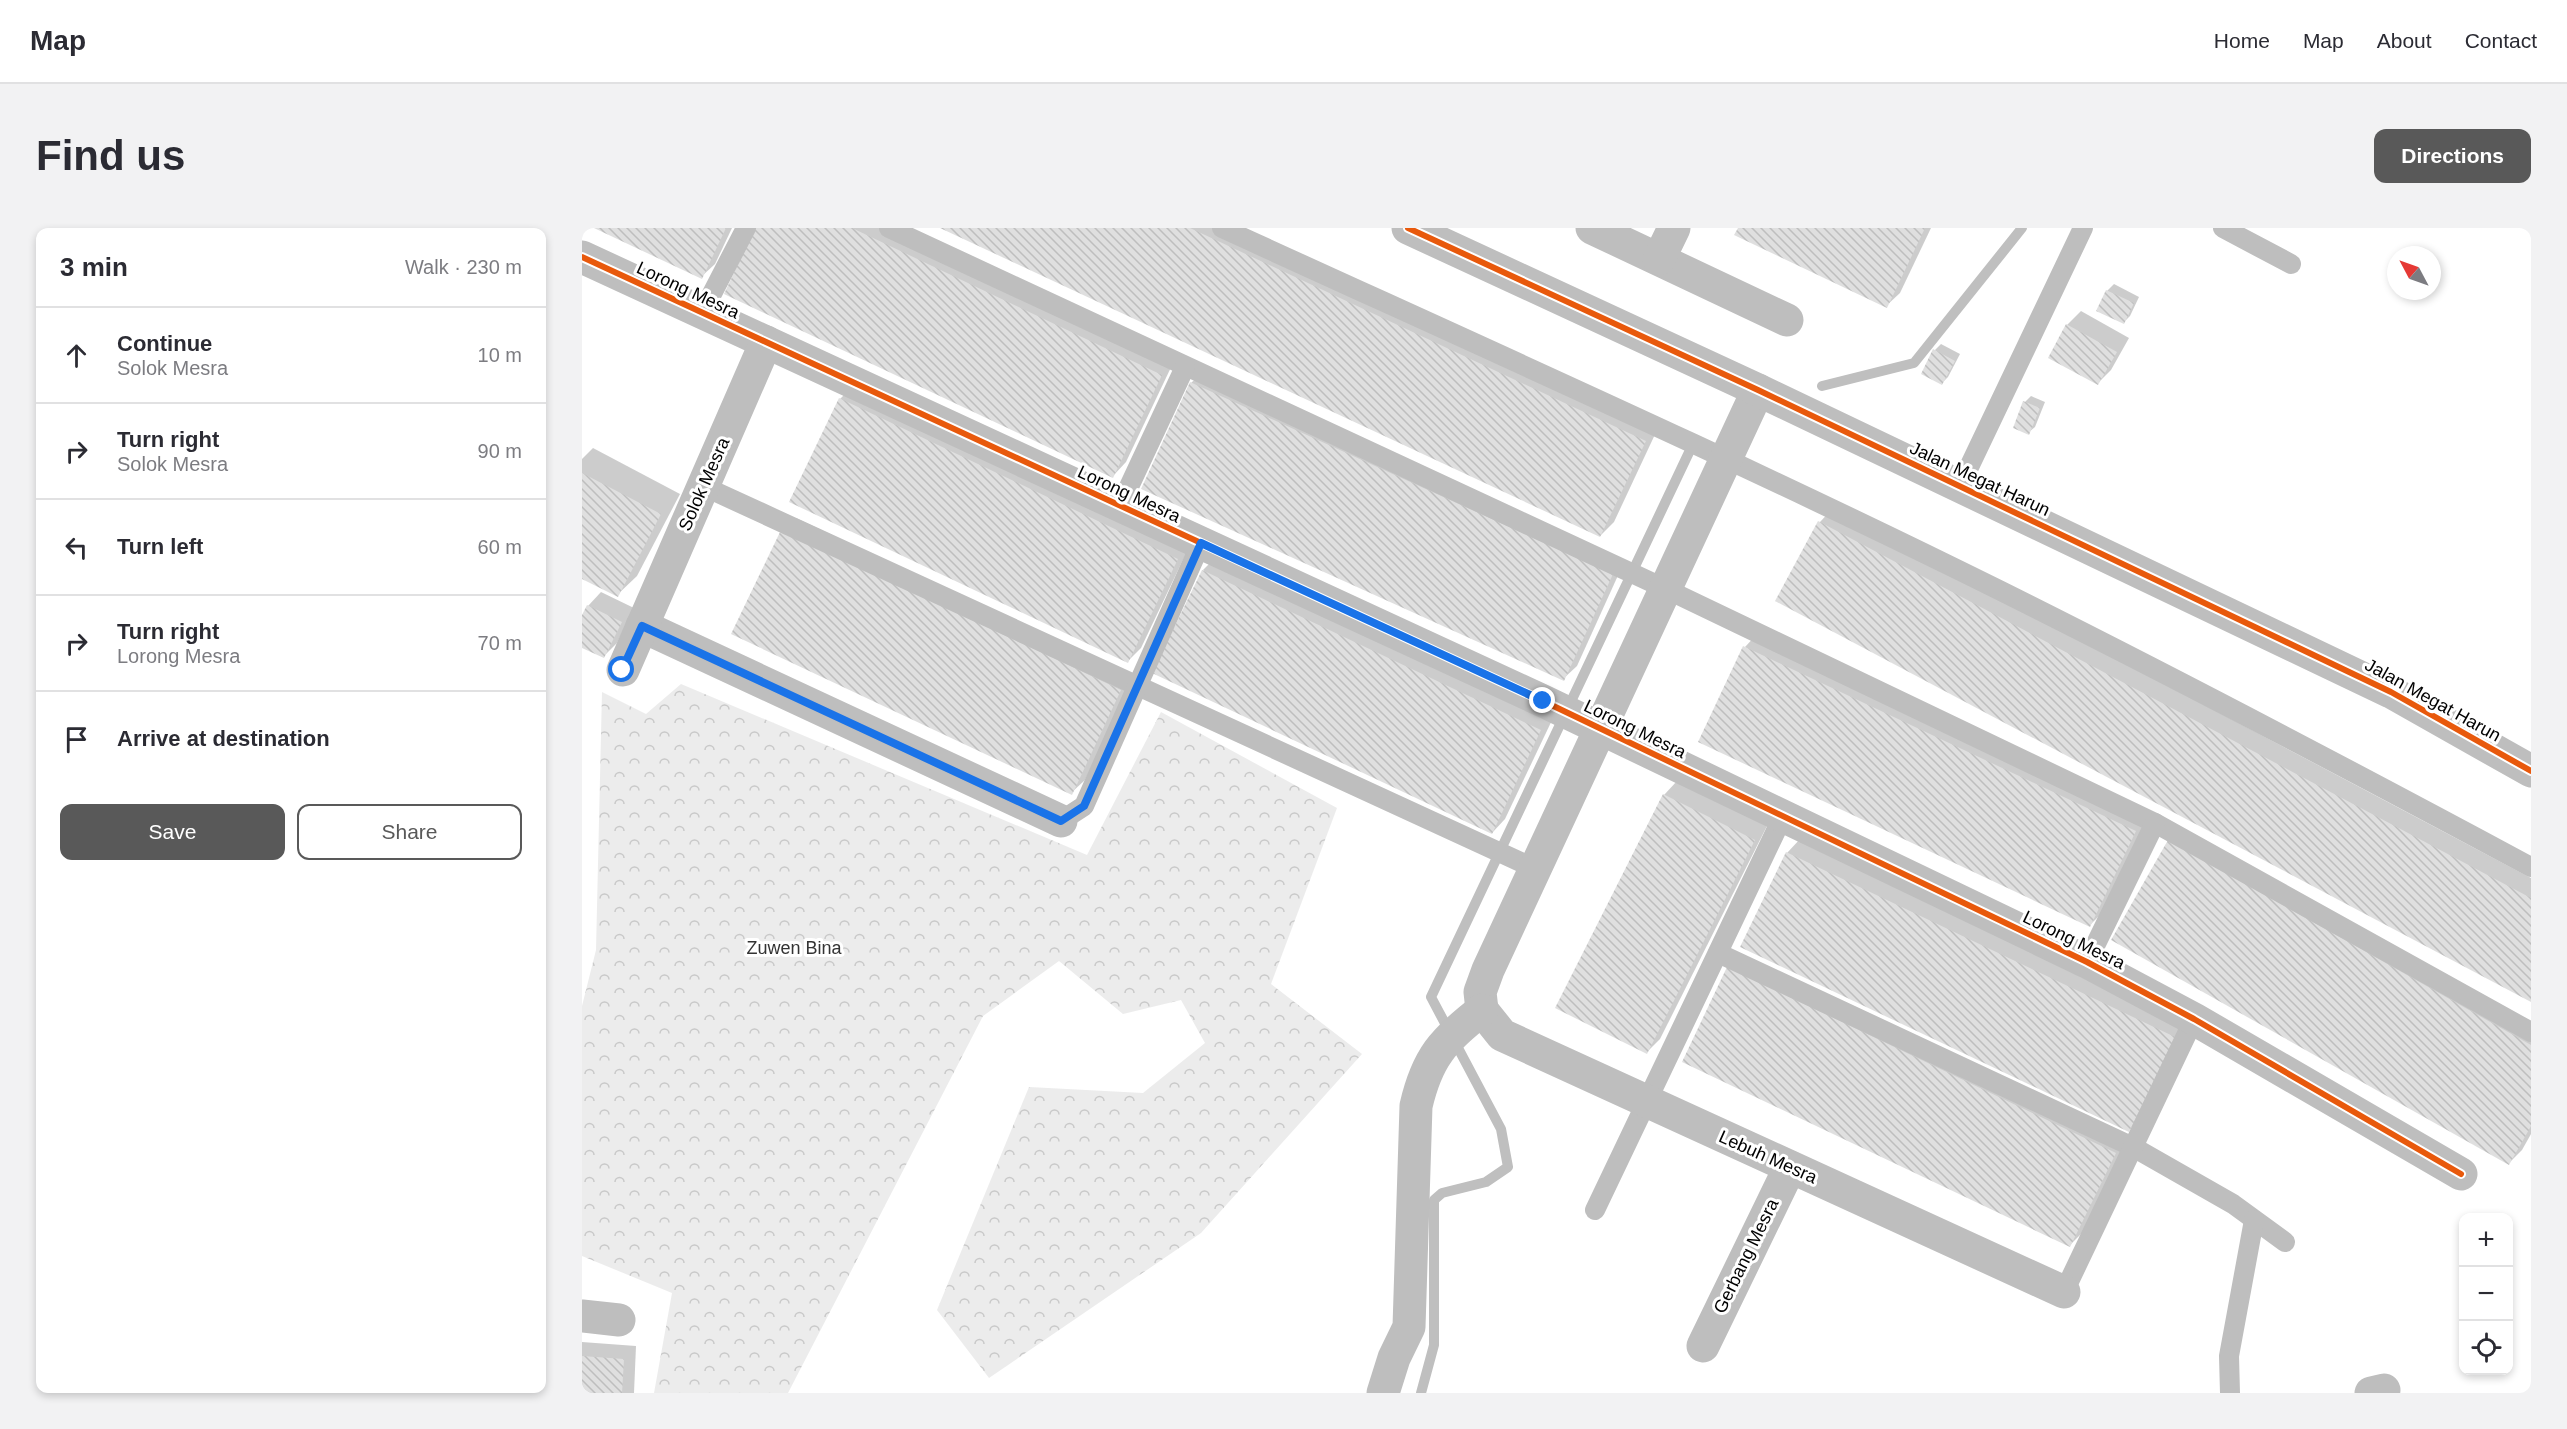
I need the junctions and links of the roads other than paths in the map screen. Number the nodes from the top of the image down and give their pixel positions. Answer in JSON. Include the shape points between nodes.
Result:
{"nodes":[{"id":1,"x":746,"y":228,"type":"edge"},
{"id":2,"x":889,"y":228,"type":"edge"},
{"id":3,"x":1222,"y":228,"type":"edge"},
{"id":4,"x":1408,"y":228,"type":"edge"},
{"id":5,"x":1592,"y":228,"type":"edge"},
{"id":6,"x":1674,"y":228,"type":"edge"},
{"id":7,"x":2083,"y":228,"type":"edge"},
{"id":8,"x":2223,"y":228,"type":"edge"},
{"id":9,"x":582,"y":257,"type":"edge"},
{"id":10,"x":1659,"y":259,"type":"junction"},
{"id":11,"x":2291,"y":264,"type":"dead end"},
{"id":12,"x":702,"y":313,"type":"junction"},
{"id":13,"x":1787,"y":320,"type":"dead end"},
{"id":14,"x":766,"y":342,"type":"junction"},
{"id":15,"x":1185,"y":367,"type":"junction"},
{"id":16,"x":1758,"y":390,"type":"junction"},
{"id":17,"x":1726,"y":458,"type":"junction"},
{"id":18,"x":703,"y":486,"type":"junction"},
{"id":19,"x":1960,"y":486,"type":"junction"},
{"id":20,"x":1120,"y":506,"type":"junction"},
{"id":21,"x":1201,"y":543,"type":"junction"},
{"id":22,"x":1652,"y":583,"type":"junction"},
{"id":23,"x":642,"y":626,"type":"junction"},
{"id":24,"x":622,"y":670,"type":"dead end"},
{"id":25,"x":1138,"y":686,"type":"junction"},
{"id":26,"x":1589,"y":724,"type":"junction"},
{"id":27,"x":2531,"y":771,"type":"edge"},
{"id":28,"x":1783,"y":816,"type":"junction"},
{"id":29,"x":1061,"y":821,"type":"joint"},
{"id":30,"x":2155,"y":823,"type":"junction"},
{"id":31,"x":1523,"y":863,"type":"junction"},
{"id":32,"x":2531,"y":867,"type":"edge"},
{"id":33,"x":1718,"y":953,"type":"junction"},
{"id":34,"x":2087,"y":962,"type":"junction"},
{"id":35,"x":2194,"y":1019,"type":"junction"},
{"id":36,"x":1460,"y":1028,"type":"junction"},
{"id":37,"x":2531,"y":1032,"type":"edge"},
{"id":38,"x":1647,"y":1102,"type":"junction"},
{"id":39,"x":2133,"y":1147,"type":"junction"},
{"id":40,"x":1790,"y":1167,"type":"junction"},
{"id":41,"x":2461,"y":1174,"type":"dead end"},
{"id":42,"x":1595,"y":1210,"type":"dead end"},
{"id":43,"x":2254,"y":1220,"type":"junction"},
{"id":44,"x":2285,"y":1242,"type":"dead end"},
{"id":45,"x":2064,"y":1292,"type":"joint"},
{"id":46,"x":582,"y":1316,"type":"edge"},
{"id":47,"x":619,"y":1320,"type":"dead end"},
{"id":48,"x":1703,"y":1346,"type":"dead end"},
{"id":49,"x":1383,"y":1393,"type":"edge"},
{"id":50,"x":2230,"y":1393,"type":"edge"}],
"edges":[{"from":1,"to":12,"type":"lane"},
{"from":2,"to":15,"type":"lane"},
{"from":3,"to":17,"type":"lane"},
{"from":4,"to":16,"type":"street","name":"Jalan Megat Harun"},
{"from":5,"to":10,"type":"street"},
{"from":6,"to":10,"type":"street"},
{"from":7,"to":19,"type":"lane"},
{"from":8,"to":11,"type":"lane"},
{"from":9,"to":12,"type":"street","name":"Lorong Mesra"},
{"from":10,"to":13,"type":"street"},
{"from":12,"to":14,"type":"street","name":"Lorong Mesra"},
{"from":14,"to":18,"type":"street","name":"Solok Mesra"},
{"from":14,"to":20,"type":"street","name":"Lorong Mesra"},
{"from":15,"to":20,"type":"lane"},
{"from":15,"to":22,"type":"lane"},
{"from":16,"to":17,"type":"street"},
{"from":16,"to":19,"type":"street","name":"Jalan Megat Harun"},
{"from":17,"to":22,"type":"street"},
{"from":17,"to":32,"type":"lane","via":[[2245,714]]},
{"from":18,"to":23,"type":"street","name":"Solok Mesra"},
{"from":18,"to":25,"type":"lane"},
{"from":19,"to":27,"type":"street","name":"Jalan Megat Harun","via":[[2391,692]]},
{"from":20,"to":21,"type":"street","name":"Lorong Mesra"},
{"from":21,"to":25,"type":"lane"},
{"from":21,"to":26,"type":"street","name":"Lorong Mesra"},
{"from":22,"to":26,"type":"street"},
{"from":22,"to":30,"type":"lane"},
{"from":23,"to":24,"type":"street","name":"Solok Mesra"},
{"from":23,"to":29,"type":"street"},
{"from":25,"to":29,"type":"lane","via":[[1084,806]]},
{"from":25,"to":31,"type":"lane"},
{"from":26,"to":28,"type":"street","name":"Lorong Mesra"},
{"from":26,"to":31,"type":"street"},
{"from":28,"to":33,"type":"lane"},
{"from":28,"to":34,"type":"street","name":"Lorong Mesra"},
{"from":30,"to":34,"type":"lane"},
{"from":30,"to":37,"type":"lane"},
{"from":31,"to":36,"type":"street","via":[[1480,992]]},
{"from":33,"to":38,"type":"lane"},
{"from":33,"to":39,"type":"lane"},
{"from":34,"to":35,"type":"street","name":"Lorong Mesra"},
{"from":35,"to":39,"type":"lane"},
{"from":35,"to":41,"type":"street","name":"Lorong Mesra"},
{"from":36,"to":38,"type":"street","name":"Lebuh Mesra","via":[[1502,1035]]},
{"from":36,"to":49,"type":"street","via":[[1423,1075],[1416,1106],[1409,1327]]},
{"from":38,"to":40,"type":"street","name":"Lebuh Mesra"},
{"from":38,"to":42,"type":"lane"},
{"from":39,"to":43,"type":"lane"},
{"from":39,"to":45,"type":"lane"},
{"from":40,"to":45,"type":"street","name":"Lebuh Mesra"},
{"from":40,"to":48,"type":"street","name":"Gerbang Mesra"},
{"from":43,"to":44,"type":"lane"},
{"from":43,"to":50,"type":"lane","via":[[2229,1356]]},
{"from":46,"to":47,"type":"street"}]}
